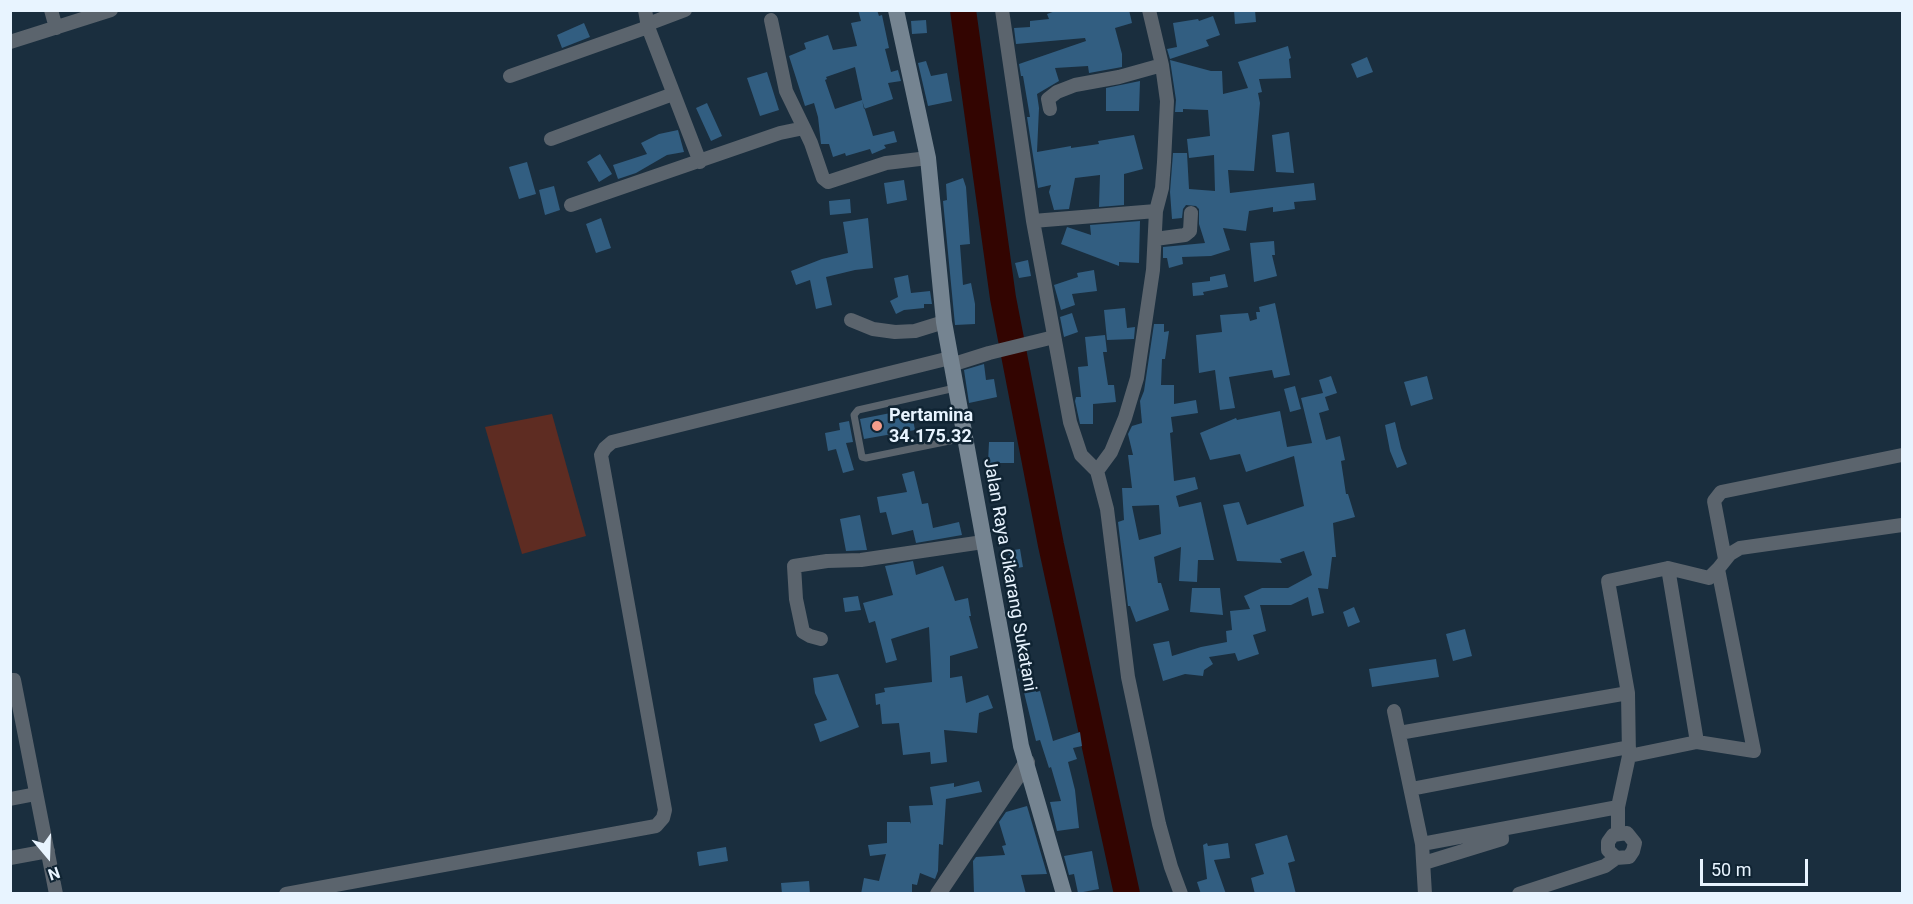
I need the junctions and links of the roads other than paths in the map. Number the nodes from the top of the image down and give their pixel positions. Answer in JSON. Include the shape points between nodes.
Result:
{"nodes":[{"id":1,"x":51,"y":10,"type":"edge"},
{"id":2,"x":685,"y":10,"type":"edge"},
{"id":3,"x":896,"y":10,"type":"edge"},
{"id":4,"x":1002,"y":10,"type":"edge"},
{"id":5,"x":1149,"y":10,"type":"edge"},
{"id":6,"x":110,"y":11,"type":"edge"},
{"id":7,"x":647,"y":20,"type":"edge"},
{"id":8,"x":771,"y":20,"type":"dead end"},
{"id":9,"x":56,"y":28,"type":"junction"},
{"id":10,"x":10,"y":42,"type":"edge"},
{"id":11,"x":1162,"y":65,"type":"junction"},
{"id":12,"x":510,"y":76,"type":"dead end"},
{"id":13,"x":673,"y":94,"type":"junction"},
{"id":14,"x":1050,"y":109,"type":"dead end"},
{"id":15,"x":804,"y":128,"type":"junction"},
{"id":16,"x":551,"y":139,"type":"dead end"},
{"id":17,"x":928,"y":158,"type":"junction"},
{"id":18,"x":700,"y":162,"type":"junction"},
{"id":19,"x":571,"y":205,"type":"dead end"},
{"id":20,"x":1156,"y":211,"type":"junction"},
{"id":21,"x":1191,"y":213,"type":"dead end"},
{"id":22,"x":1033,"y":221,"type":"junction"},
{"id":23,"x":1155,"y":239,"type":"junction"},
{"id":24,"x":851,"y":321,"type":"dead end"},
{"id":25,"x":944,"y":322,"type":"junction"},
{"id":26,"x":1054,"y":338,"type":"junction"},
{"id":27,"x":950,"y":362,"type":"junction"},
{"id":28,"x":955,"y":388,"type":"junction"},
{"id":29,"x":964,"y":438,"type":"junction"},
{"id":30,"x":1902,"y":455,"type":"edge"},
{"id":31,"x":1097,"y":471,"type":"junction"},
{"id":32,"x":1902,"y":525,"type":"edge"},
{"id":33,"x":983,"y":542,"type":"junction"},
{"id":34,"x":1722,"y":564,"type":"junction"},
{"id":35,"x":1668,"y":568,"type":"junction"},
{"id":36,"x":821,"y":639,"type":"dead end"},
{"id":37,"x":10,"y":680,"type":"edge"},
{"id":38,"x":1628,"y":693,"type":"junction"},
{"id":39,"x":1394,"y":711,"type":"dead end"},
{"id":40,"x":1400,"y":733,"type":"junction"},
{"id":41,"x":25,"y":738,"type":"junction"},
{"id":42,"x":10,"y":741,"type":"edge"},
{"id":43,"x":1697,"y":742,"type":"junction"},
{"id":44,"x":1629,"y":752,"type":"junction"},
{"id":45,"x":1027,"y":762,"type":"junction"},
{"id":46,"x":1410,"y":789,"type":"junction"},
{"id":47,"x":36,"y":794,"type":"junction"},
{"id":48,"x":10,"y":799,"type":"edge"},
{"id":49,"x":1618,"y":807,"type":"junction"},
{"id":50,"x":1501,"y":830,"type":"junction"},
{"id":51,"x":1618,"y":833,"type":"junction"},
{"id":52,"x":1422,"y":844,"type":"junction"},
{"id":53,"x":48,"y":851,"type":"junction"},
{"id":54,"x":10,"y":858,"type":"edge"},
{"id":55,"x":1616,"y":858,"type":"junction"},
{"id":56,"x":1424,"y":863,"type":"junction"},
{"id":57,"x":56,"y":894,"type":"edge"},
{"id":58,"x":286,"y":894,"type":"edge"},
{"id":59,"x":938,"y":894,"type":"edge"},
{"id":60,"x":1064,"y":894,"type":"edge"},
{"id":61,"x":1181,"y":894,"type":"edge"},
{"id":62,"x":1425,"y":894,"type":"edge"},
{"id":63,"x":1519,"y":894,"type":"edge"}],
"edges":[{"from":1,"to":9,"type":"street"},
{"from":2,"to":7,"type":"street"},
{"from":3,"to":17,"type":"main road","name":"Jalan Raya Cikarang Sukatani"},
{"from":4,"to":22,"type":"street"},
{"from":5,"to":11,"type":"street"},
{"from":6,"to":9,"type":"street"},
{"from":7,"to":12,"type":"street"},
{"from":7,"to":13,"type":"street"},
{"from":8,"to":15,"type":"street","via":[[786,91]]},
{"from":9,"to":10,"type":"street"},
{"from":11,"to":14,"type":"street","via":[[1057,92],[1048,99]]},
{"from":11,"to":20,"type":"street","via":[[1167,101],[1162,188]]},
{"from":13,"to":16,"type":"street"},
{"from":13,"to":18,"type":"street"},
{"from":15,"to":17,"type":"street","via":[[828,182],[886,163]]},
{"from":15,"to":18,"type":"street"},
{"from":17,"to":25,"type":"main road","name":"Jalan Raya Cikarang Sukatani"},
{"from":18,"to":19,"type":"street"},
{"from":20,"to":22,"type":"street"},
{"from":20,"to":23,"type":"street"},
{"from":21,"to":23,"type":"street","via":[[1190,231],[1185,235]]},
{"from":22,"to":26,"type":"street"},
{"from":23,"to":31,"type":"street","via":[[1137,378],[1111,452]]},
{"from":24,"to":25,"type":"street","via":[[895,332],[915,331]]},
{"from":25,"to":27,"type":"main road","name":"Jalan Raya Cikarang Sukatani"},
{"from":26,"to":27,"type":"street"},
{"from":26,"to":31,"type":"street","via":[[1078,447]]},
{"from":27,"to":28,"type":"main road","name":"Jalan Raya Cikarang Sukatani"},
{"from":27,"to":58,"type":"street","via":[[612,442],[605,448],[601,455],[665,810],[656,826]]},
{"from":28,"to":29,"type":"main road","name":"Jalan Raya Cikarang Sukatani"},
{"from":28,"to":29,"type":"lane","via":[[858,410],[854,415],[862,456],[866,458]]},
{"from":29,"to":33,"type":"main road","name":"Jalan Raya Cikarang Sukatani"},
{"from":30,"to":34,"type":"street","via":[[1721,492],[1714,501]]},
{"from":31,"to":61,"type":"street","via":[[1107,509],[1128,677],[1159,824]]},
{"from":32,"to":34,"type":"street","via":[[1740,548]]},
{"from":33,"to":36,"type":"street","via":[[794,566],[803,632]]},
{"from":33,"to":45,"type":"main road","name":"Jalan Raya Cikarang Sukatani"},
{"from":34,"to":35,"type":"street","via":[[1709,578]]},
{"from":34,"to":43,"type":"street","via":[[1754,751]]},
{"from":35,"to":38,"type":"street","via":[[1608,581]]},
{"from":35,"to":43,"type":"street"},
{"from":37,"to":41,"type":"street","via":[[14,680]]},
{"from":38,"to":40,"type":"street"},
{"from":38,"to":44,"type":"street"},
{"from":39,"to":40,"type":"street"},
{"from":40,"to":46,"type":"street"},
{"from":41,"to":42,"type":"street"},
{"from":41,"to":47,"type":"street"},
{"from":43,"to":44,"type":"street"},
{"from":44,"to":46,"type":"street"},
{"from":44,"to":49,"type":"street"},
{"from":45,"to":59,"type":"street"},
{"from":45,"to":60,"type":"main road","name":"Jalan Raya Cikarang Sukatani"},
{"from":46,"to":52,"type":"street"},
{"from":47,"to":48,"type":"street"},
{"from":47,"to":53,"type":"street"},
{"from":49,"to":50,"type":"street"},
{"from":49,"to":51,"type":"street"},
{"from":50,"to":52,"type":"street"},
{"from":50,"to":56,"type":"street","via":[[1502,839]]},
{"from":51,"to":55,"type":"street","via":[[1610,837],[1607,845]]},
{"from":51,"to":55,"type":"street","via":[[1630,835],[1635,848],[1629,857]]},
{"from":52,"to":56,"type":"street"},
{"from":53,"to":54,"type":"street"},
{"from":53,"to":57,"type":"street"},
{"from":55,"to":63,"type":"street","via":[[1605,866]]},
{"from":56,"to":62,"type":"street"}]}
